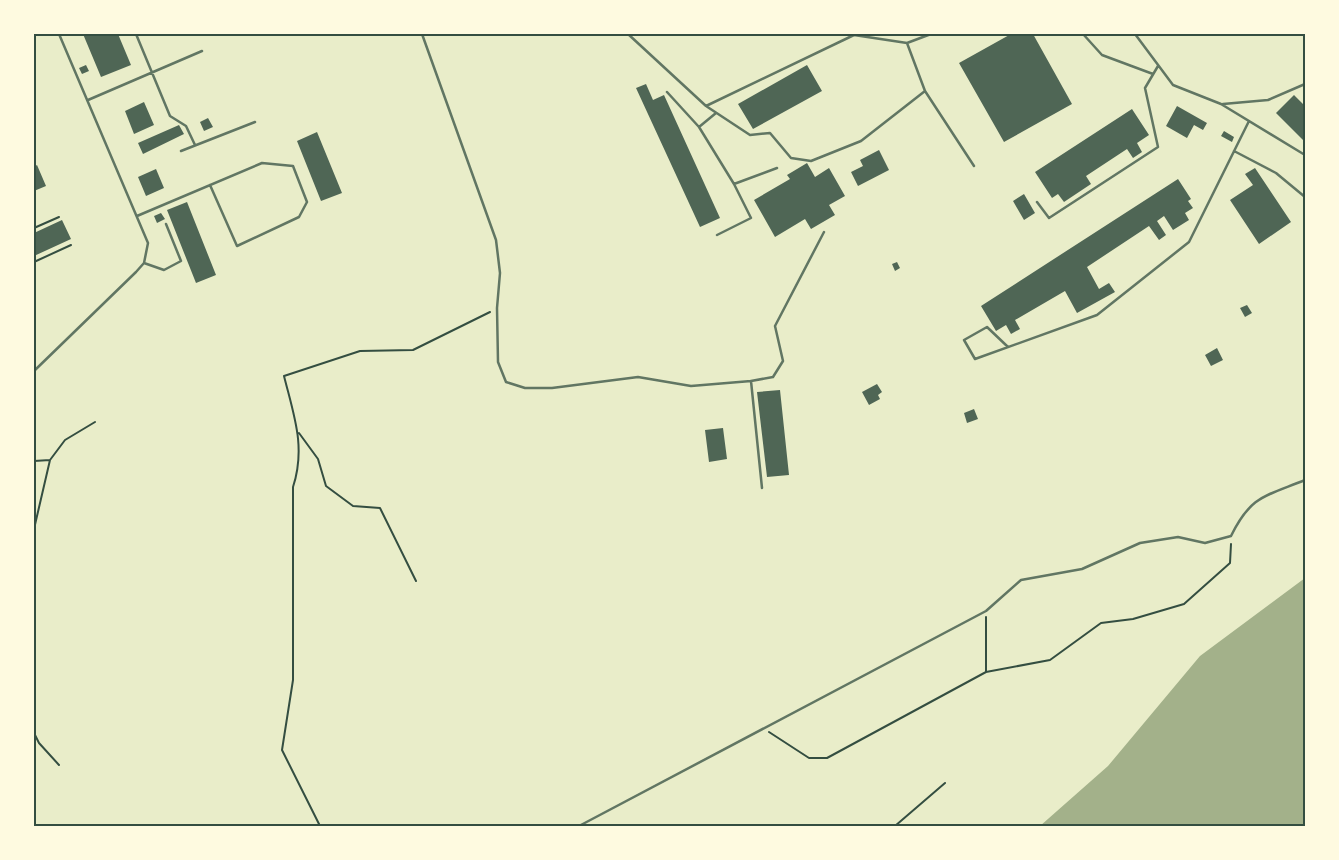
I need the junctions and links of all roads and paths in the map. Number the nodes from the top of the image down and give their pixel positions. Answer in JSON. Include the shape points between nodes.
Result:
{"nodes":[{"id":1,"x":58,"y":34,"type":"edge"},
{"id":2,"x":136,"y":34,"type":"edge"},
{"id":3,"x":422,"y":34,"type":"edge"},
{"id":4,"x":628,"y":34,"type":"edge"},
{"id":5,"x":931,"y":34,"type":"edge"},
{"id":6,"x":1083,"y":34,"type":"edge"},
{"id":7,"x":1135,"y":34,"type":"edge"},
{"id":8,"x":907,"y":43,"type":"junction"},
{"id":9,"x":202,"y":52,"type":"dead end"},
{"id":10,"x":1158,"y":66,"type":"junction"},
{"id":11,"x":152,"y":73,"type":"junction"},
{"id":12,"x":1153,"y":74,"type":"junction"},
{"id":13,"x":1305,"y":84,"type":"edge"},
{"id":14,"x":925,"y":91,"type":"junction"},
{"id":15,"x":667,"y":92,"type":"dead end"},
{"id":16,"x":88,"y":100,"type":"junction"},
{"id":17,"x":1222,"y":104,"type":"junction"},
{"id":18,"x":706,"y":106,"type":"junction"},
{"id":19,"x":716,"y":113,"type":"junction"},
{"id":20,"x":1248,"y":121,"type":"junction"},
{"id":21,"x":255,"y":122,"type":"dead end"},
{"id":22,"x":700,"y":127,"type":"junction"},
{"id":23,"x":195,"y":145,"type":"junction"},
{"id":24,"x":181,"y":151,"type":"dead end"},
{"id":25,"x":1234,"y":151,"type":"junction"},
{"id":26,"x":1305,"y":155,"type":"edge"},
{"id":27,"x":974,"y":166,"type":"dead end"},
{"id":28,"x":777,"y":168,"type":"dead end"},
{"id":29,"x":734,"y":184,"type":"junction"},
{"id":30,"x":210,"y":185,"type":"junction"},
{"id":31,"x":1305,"y":197,"type":"edge"},
{"id":32,"x":1037,"y":202,"type":"dead end"},
{"id":33,"x":137,"y":216,"type":"junction"},
{"id":34,"x":59,"y":217,"type":"dead end"},
{"id":35,"x":166,"y":224,"type":"dead end"},
{"id":36,"x":34,"y":228,"type":"edge"},
{"id":37,"x":824,"y":232,"type":"dead end"},
{"id":38,"x":717,"y":234,"type":"dead end"},
{"id":39,"x":71,"y":245,"type":"dead end"},
{"id":40,"x":34,"y":262,"type":"edge"},
{"id":41,"x":144,"y":263,"type":"junction"},
{"id":42,"x":497,"y":308,"type":"junction"},
{"id":43,"x":1008,"y":347,"type":"junction"},
{"id":44,"x":34,"y":371,"type":"edge"},
{"id":45,"x":751,"y":381,"type":"junction"},
{"id":46,"x":95,"y":422,"type":"dead end"},
{"id":47,"x":299,"y":433,"type":"junction"},
{"id":48,"x":50,"y":460,"type":"junction"},
{"id":49,"x":34,"y":461,"type":"edge"},
{"id":50,"x":1305,"y":480,"type":"edge"},
{"id":51,"x":762,"y":488,"type":"dead end"},
{"id":52,"x":34,"y":529,"type":"edge"},
{"id":53,"x":1231,"y":536,"type":"junction"},
{"id":54,"x":416,"y":581,"type":"dead end"},
{"id":55,"x":986,"y":611,"type":"junction"},
{"id":56,"x":986,"y":672,"type":"junction"},
{"id":57,"x":765,"y":730,"type":"junction"},
{"id":58,"x":34,"y":733,"type":"edge"},
{"id":59,"x":59,"y":765,"type":"dead end"},
{"id":60,"x":946,"y":783,"type":"dead end"},
{"id":61,"x":320,"y":826,"type":"edge"},
{"id":62,"x":579,"y":826,"type":"edge"},
{"id":63,"x":895,"y":826,"type":"edge"}],
"edges":[{"from":1,"to":16,"type":"lane"},
{"from":2,"to":11,"type":"lane"},
{"from":3,"to":42,"type":"lane","via":[[496,240],[500,273]]},
{"from":4,"to":18,"type":"lane"},
{"from":5,"to":8,"type":"lane"},
{"from":6,"to":12,"type":"lane","via":[[1102,55]]},
{"from":7,"to":10,"type":"lane"},
{"from":8,"to":14,"type":"lane"},
{"from":8,"to":18,"type":"lane","via":[[854,35]]},
{"from":9,"to":11,"type":"lane"},
{"from":10,"to":12,"type":"lane"},
{"from":10,"to":17,"type":"lane","via":[[1173,85]]},
{"from":11,"to":16,"type":"lane"},
{"from":11,"to":23,"type":"lane","via":[[170,116],[186,126]]},
{"from":12,"to":32,"type":"lane","via":[[1145,88],[1158,147],[1049,218]]},
{"from":13,"to":17,"type":"lane","via":[[1268,100]]},
{"from":14,"to":19,"type":"lane","via":[[861,141],[810,161],[791,158],[770,133],[750,135]]},
{"from":14,"to":27,"type":"lane"},
{"from":15,"to":22,"type":"lane"},
{"from":16,"to":33,"type":"lane"},
{"from":17,"to":20,"type":"lane"},
{"from":18,"to":19,"type":"lane"},
{"from":19,"to":22,"type":"lane"},
{"from":20,"to":25,"type":"lane"},
{"from":20,"to":26,"type":"lane"},
{"from":21,"to":23,"type":"lane"},
{"from":22,"to":29,"type":"lane"},
{"from":23,"to":24,"type":"lane"},
{"from":25,"to":31,"type":"lane","via":[[1276,173]]},
{"from":25,"to":43,"type":"lane","via":[[1189,242],[1097,315]]},
{"from":28,"to":29,"type":"lane"},
{"from":29,"to":38,"type":"lane","via":[[751,218]]},
{"from":30,"to":30,"type":"lane","via":[[262,163],[293,166],[307,202],[299,217],[237,246]]},
{"from":30,"to":33,"type":"lane"},
{"from":33,"to":41,"type":"lane","via":[[148,244]]},
{"from":34,"to":36,"type":"path"},
{"from":35,"to":41,"type":"lane","via":[[181,261],[164,270]]},
{"from":37,"to":45,"type":"lane","via":[[776,326],[783,361],[773,377]]},
{"from":39,"to":40,"type":"path"},
{"from":41,"to":44,"type":"lane"},
{"from":42,"to":45,"type":"lane","via":[[498,362],[506,382],[525,388],[638,378],[691,386]]},
{"from":42,"to":47,"type":"path","via":[[413,350],[360,351],[284,376]]},
{"from":43,"to":43,"type":"lane","via":[[975,359],[964,340],[987,327]]},
{"from":45,"to":51,"type":"lane"},
{"from":46,"to":48,"type":"path","via":[[65,440]]},
{"from":47,"to":54,"type":"path","via":[[318,459],[326,486],[353,506],[380,508]]},
{"from":47,"to":61,"type":"path","via":[[300,468],[294,488],[293,680],[282,750]]},
{"from":48,"to":49,"type":"path"},
{"from":48,"to":52,"type":"path"},
{"from":50,"to":53,"type":"lane","via":[[1254,501],[1240,516]]},
{"from":53,"to":55,"type":"lane","via":[[1204,543],[1178,537],[1140,544],[1082,570],[1021,580]]},
{"from":53,"to":56,"type":"path","via":[[1230,563],[1184,604],[1133,620],[1100,623],[1050,660]]},
{"from":55,"to":56,"type":"path"},
{"from":55,"to":57,"type":"lane"},
{"from":56,"to":57,"type":"path","via":[[828,758],[809,758]]},
{"from":57,"to":62,"type":"lane"},
{"from":58,"to":59,"type":"path"},
{"from":60,"to":63,"type":"path"}]}
